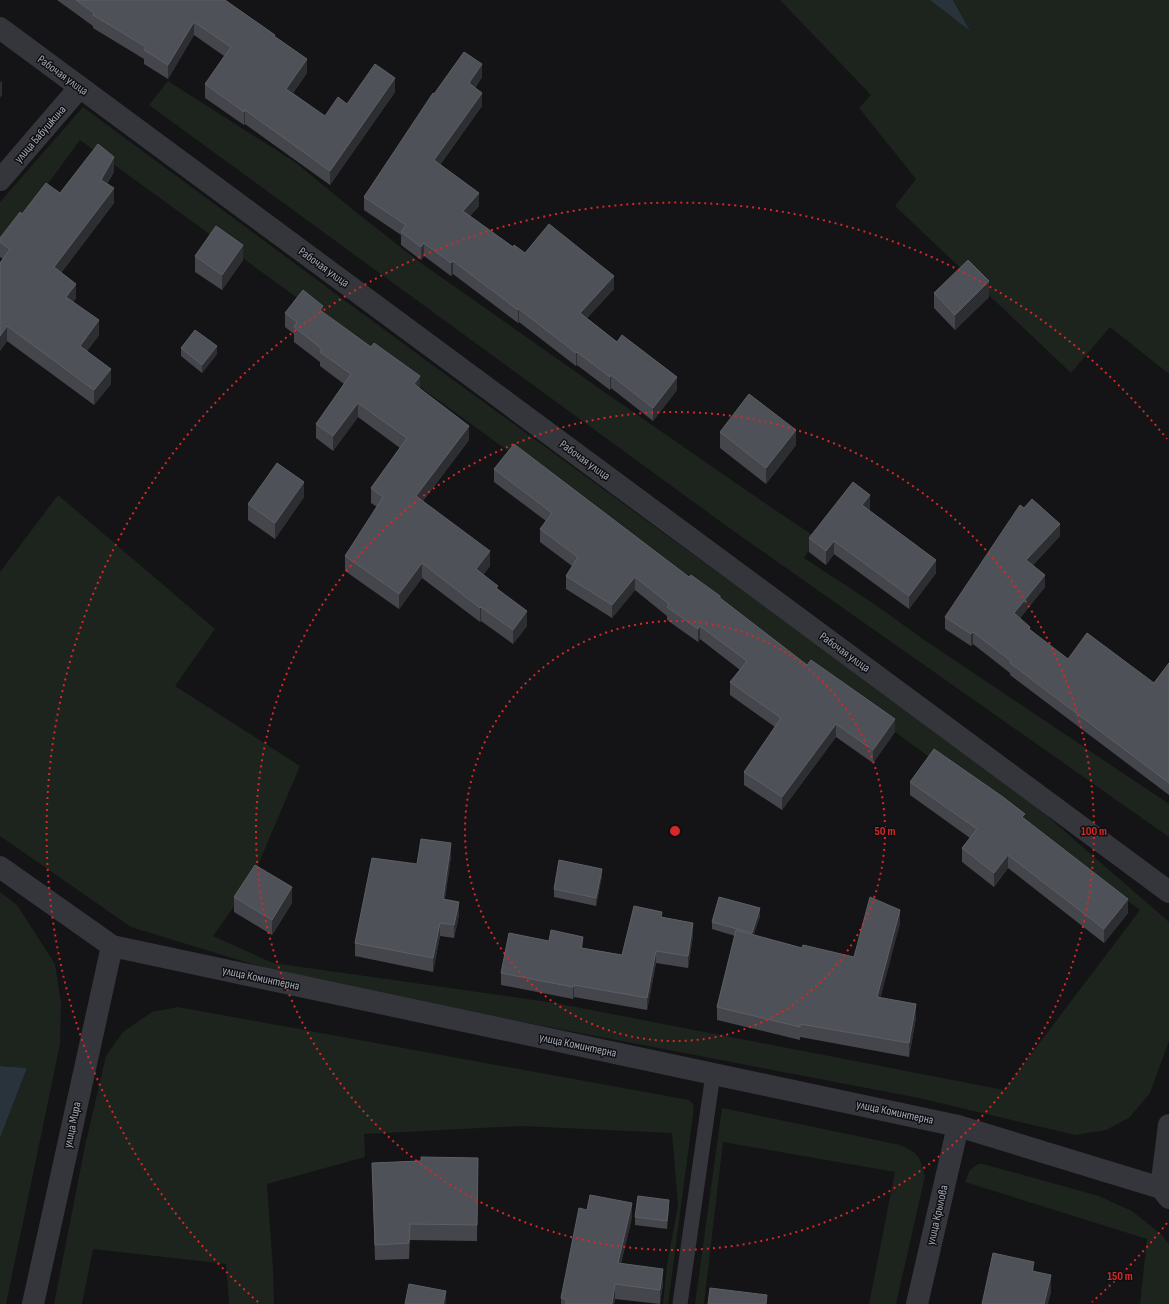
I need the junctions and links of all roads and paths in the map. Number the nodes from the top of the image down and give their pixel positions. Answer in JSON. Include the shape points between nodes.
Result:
{"nodes":[{"id":1,"x":0,"y":28,"type":"edge"},
{"id":2,"x":80,"y":87,"type":"junction"},
{"id":3,"x":0,"y":180,"type":"edge"},
{"id":4,"x":0,"y":867,"type":"edge"},
{"id":5,"x":1169,"y":892,"type":"edge"},
{"id":6,"x":112,"y":946,"type":"junction"},
{"id":7,"x":713,"y":1074,"type":"junction"},
{"id":8,"x":1169,"y":1125,"type":"edge"},
{"id":9,"x":958,"y":1126,"type":"junction"},
{"id":10,"x":1165,"y":1193,"type":"edge"},
{"id":11,"x":33,"y":1304,"type":"edge"},
{"id":12,"x":680,"y":1304,"type":"edge"},
{"id":13,"x":917,"y":1304,"type":"edge"}],
"edges":[{"from":1,"to":2,"type":"street","name":"Рабочая улица"},
{"from":2,"to":3,"type":"street","name":"улица Бабушкина"},
{"from":2,"to":5,"type":"street","name":"Рабочая улица"},
{"from":4,"to":6,"type":"street","name":"улица Коминтерна"},
{"from":6,"to":7,"type":"street","name":"улица Коминтерна"},
{"from":6,"to":11,"type":"street","name":"улица Мира"},
{"from":7,"to":9,"type":"street","name":"улица Коминтерна"},
{"from":7,"to":12,"type":"lane"},
{"from":8,"to":10,"type":"street"},
{"from":9,"to":10,"type":"street","name":"улица Коминтерна"},
{"from":9,"to":13,"type":"street","name":"улица Крылова"}]}
